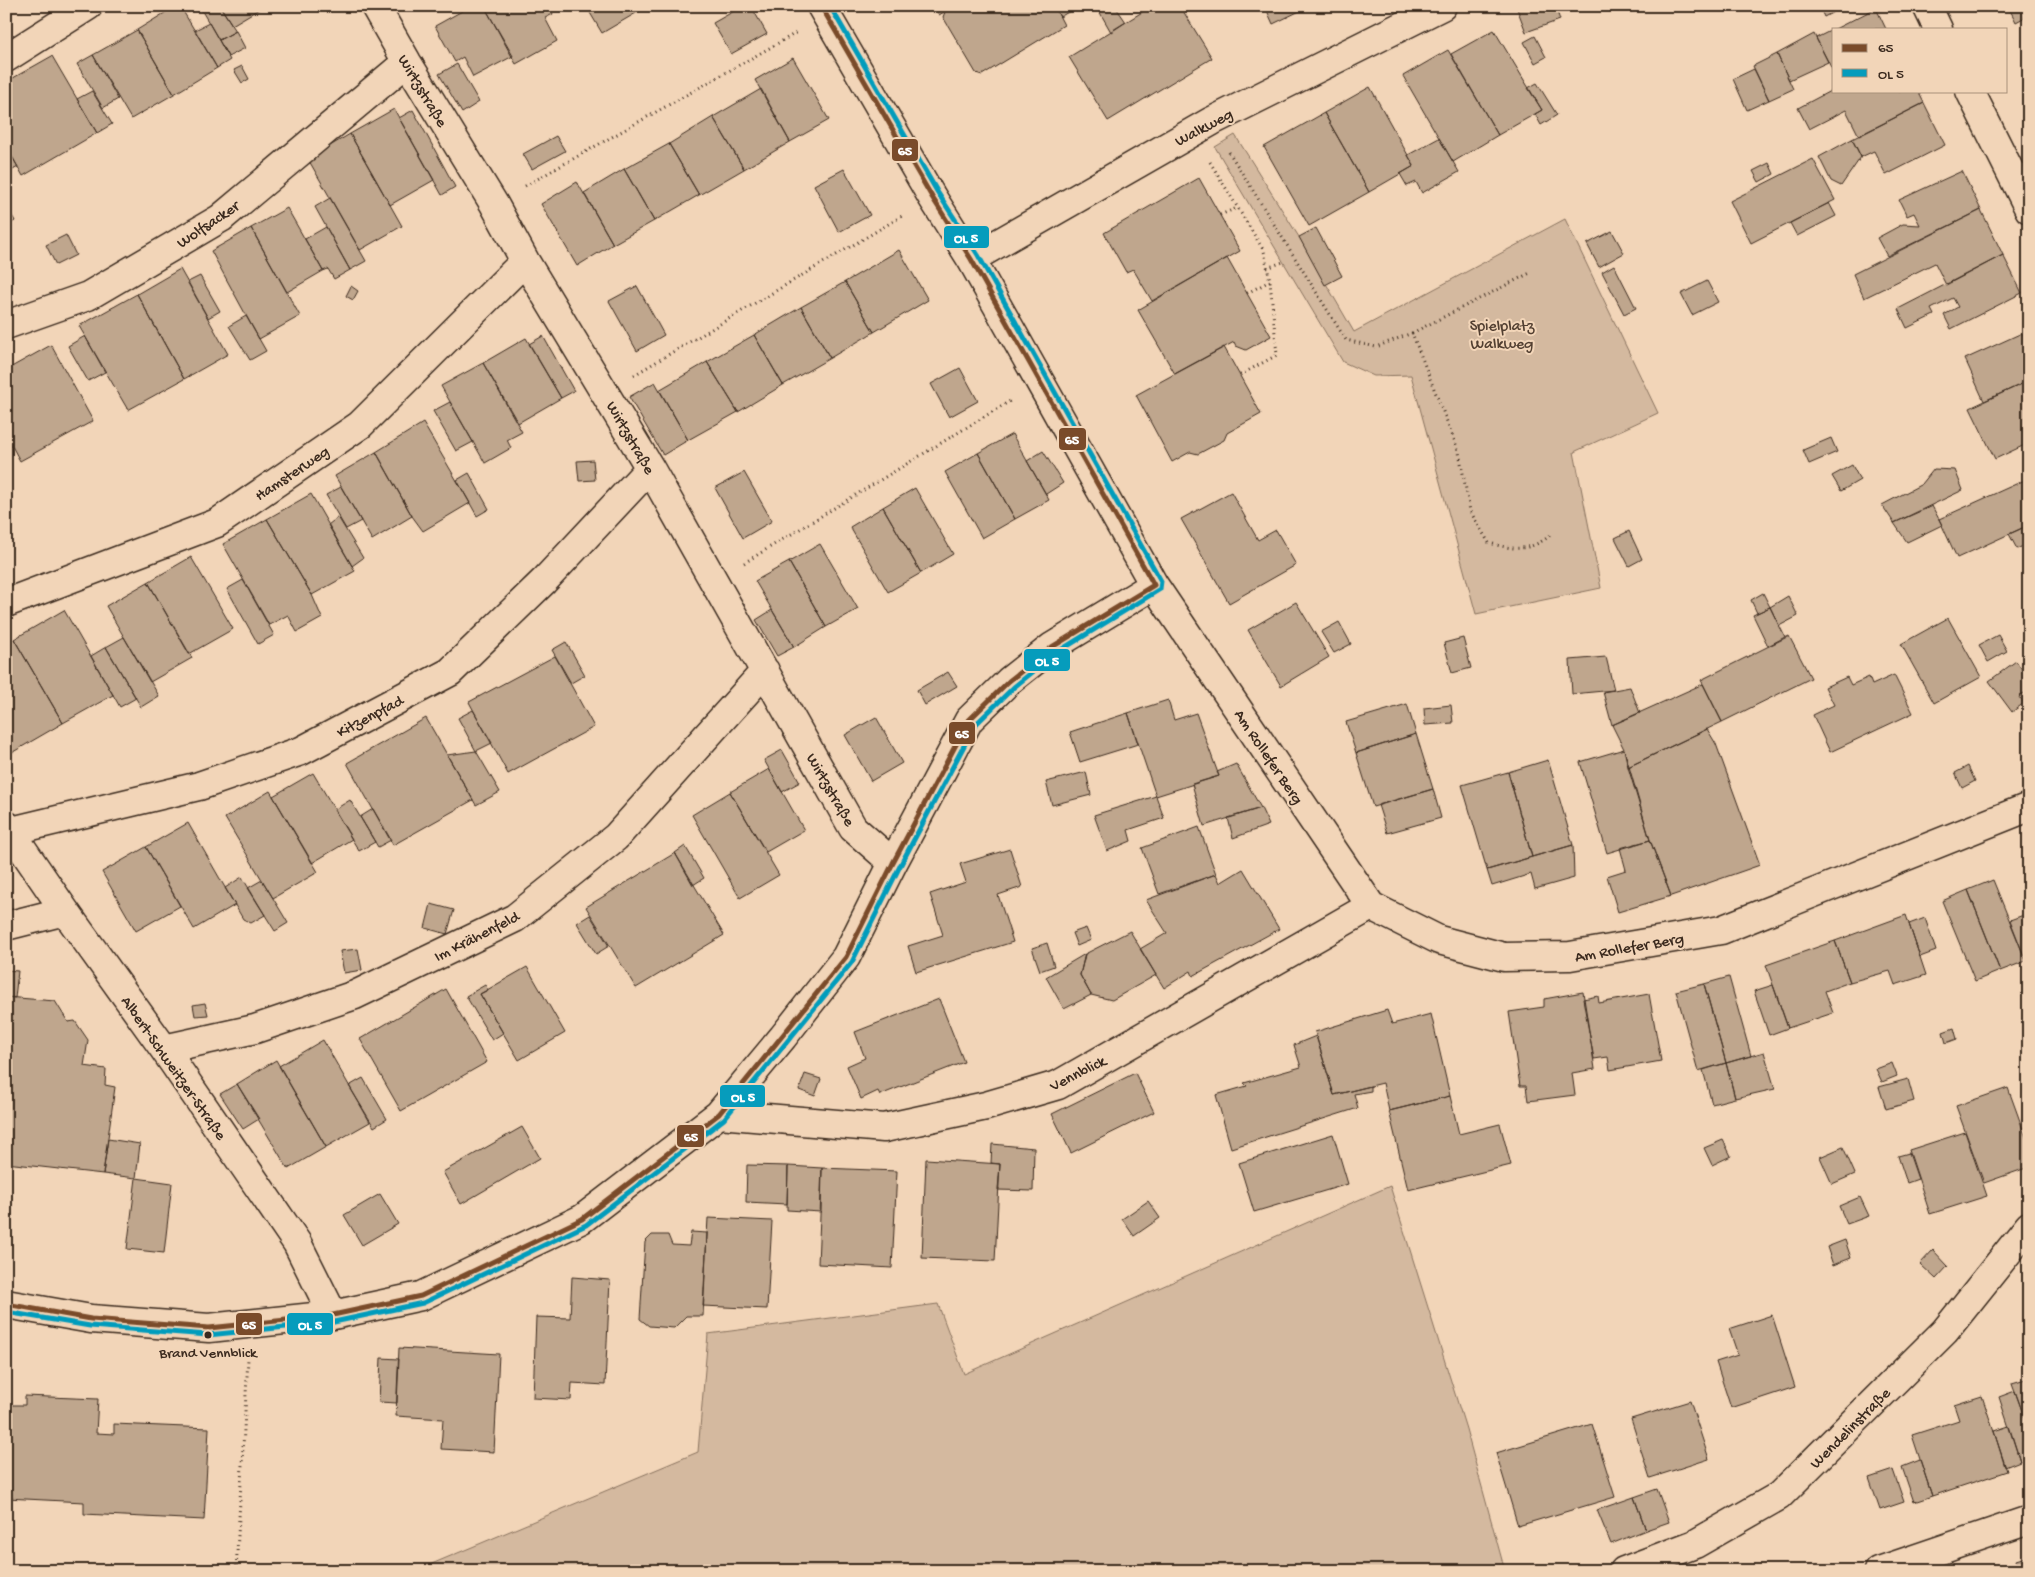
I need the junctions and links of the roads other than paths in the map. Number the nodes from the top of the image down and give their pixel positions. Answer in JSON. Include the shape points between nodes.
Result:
{"nodes":[{"id":1,"x":88,"y":6,"type":"edge"},
{"id":2,"x":376,"y":6,"type":"edge"},
{"id":3,"x":1442,"y":6,"type":"edge"},
{"id":4,"x":1927,"y":6,"type":"edge"},
{"id":5,"x":824,"y":11,"type":"edge"},
{"id":6,"x":1938,"y":28,"type":"edge"},
{"id":7,"x":6,"y":58,"type":"edge"},
{"id":8,"x":407,"y":62,"type":"junction"},
{"id":9,"x":1970,"y":92,"type":"edge"},
{"id":10,"x":2029,"y":209,"type":"edge"},
{"id":11,"x":971,"y":258,"type":"junction"},
{"id":12,"x":525,"y":261,"type":"junction"},
{"id":13,"x":6,"y":325,"type":"edge"},
{"id":14,"x":650,"y":468,"type":"junction"},
{"id":15,"x":1154,"y":585,"type":"junction"},
{"id":16,"x":6,"y":603,"type":"edge"},
{"id":17,"x":766,"y":671,"type":"junction"},
{"id":18,"x":2029,"y":807,"type":"edge"},
{"id":19,"x":8,"y":828,"type":"edge"},
{"id":20,"x":893,"y":863,"type":"junction"},
{"id":21,"x":1371,"y":906,"type":"junction"},
{"id":22,"x":65,"y":911,"type":"junction"},
{"id":23,"x":6,"y":926,"type":"edge"},
{"id":24,"x":164,"y":1049,"type":"junction"},
{"id":25,"x":719,"y":1114,"type":"junction"},
{"id":26,"x":2029,"y":1226,"type":"edge"},
{"id":27,"x":6,"y":1304,"type":"edge"},
{"id":28,"x":333,"y":1316,"type":"junction"},
{"id":29,"x":2029,"y":1520,"type":"edge"},
{"id":30,"x":1624,"y":1571,"type":"edge"},
{"id":31,"x":1879,"y":1571,"type":"edge"}],
"edges":[{"from":1,"to":7,"type":"street"},
{"from":2,"to":8,"type":"street","name":"Wirtzstraße"},
{"from":3,"to":11,"type":"street","name":"Walkweg","via":[[1201,126]]},
{"from":4,"to":6,"type":"street"},
{"from":5,"to":11,"type":"street","name":"Am Rollefer Berg","via":[[932,198]]},
{"from":8,"to":12,"type":"street","name":"Wirtzstraße"},
{"from":8,"to":13,"type":"street","name":"Wolfsacker","via":[[221,218],[88,296]]},
{"from":9,"to":10,"type":"street"},
{"from":11,"to":15,"type":"street","name":"Am Rollefer Berg"},
{"from":12,"to":14,"type":"street","name":"Wirtzstraße"},
{"from":12,"to":16,"type":"street","name":"Hamsterweg","via":[[360,425],[217,523]]},
{"from":14,"to":17,"type":"street","name":"Wirtzstraße"},
{"from":14,"to":19,"type":"street","name":"Kitzenpfad","via":[[544,581],[450,672],[301,751],[199,786]]},
{"from":15,"to":20,"type":"street","via":[[1052,647],[1009,681],[969,720]]},
{"from":15,"to":21,"type":"street","name":"Am Rollefer Berg"},
{"from":17,"to":20,"type":"street","name":"Wirtzstraße","via":[[853,828]]},
{"from":17,"to":24,"type":"street","name":"Im Krähenfeld","via":[[616,837],[515,918],[356,995],[255,1029]]},
{"from":18,"to":21,"type":"street","name":"Am Rollefer Berg","via":[[1721,930],[1570,956],[1504,957],[1439,940]]},
{"from":19,"to":22,"type":"street","name":"Albert-Schweitzer-Straße"},
{"from":20,"to":25,"type":"street","via":[[846,957]]},
{"from":21,"to":25,"type":"street","name":"Vennblick","via":[[1058,1085],[986,1106],[884,1128]]},
{"from":22,"to":23,"type":"street"},
{"from":22,"to":24,"type":"street","name":"Albert-Schweitzer-Straße"},
{"from":24,"to":28,"type":"street","name":"Albert-Schweitzer-Straße","via":[[296,1243]]},
{"from":25,"to":28,"type":"street","via":[[582,1219],[421,1296]]},
{"from":26,"to":30,"type":"street","name":"Wendelinstraße","via":[[1945,1331],[1779,1496],[1695,1544]]},
{"from":27,"to":28,"type":"street","via":[[91,1319],[210,1328]]},
{"from":29,"to":31,"type":"street"}]}
